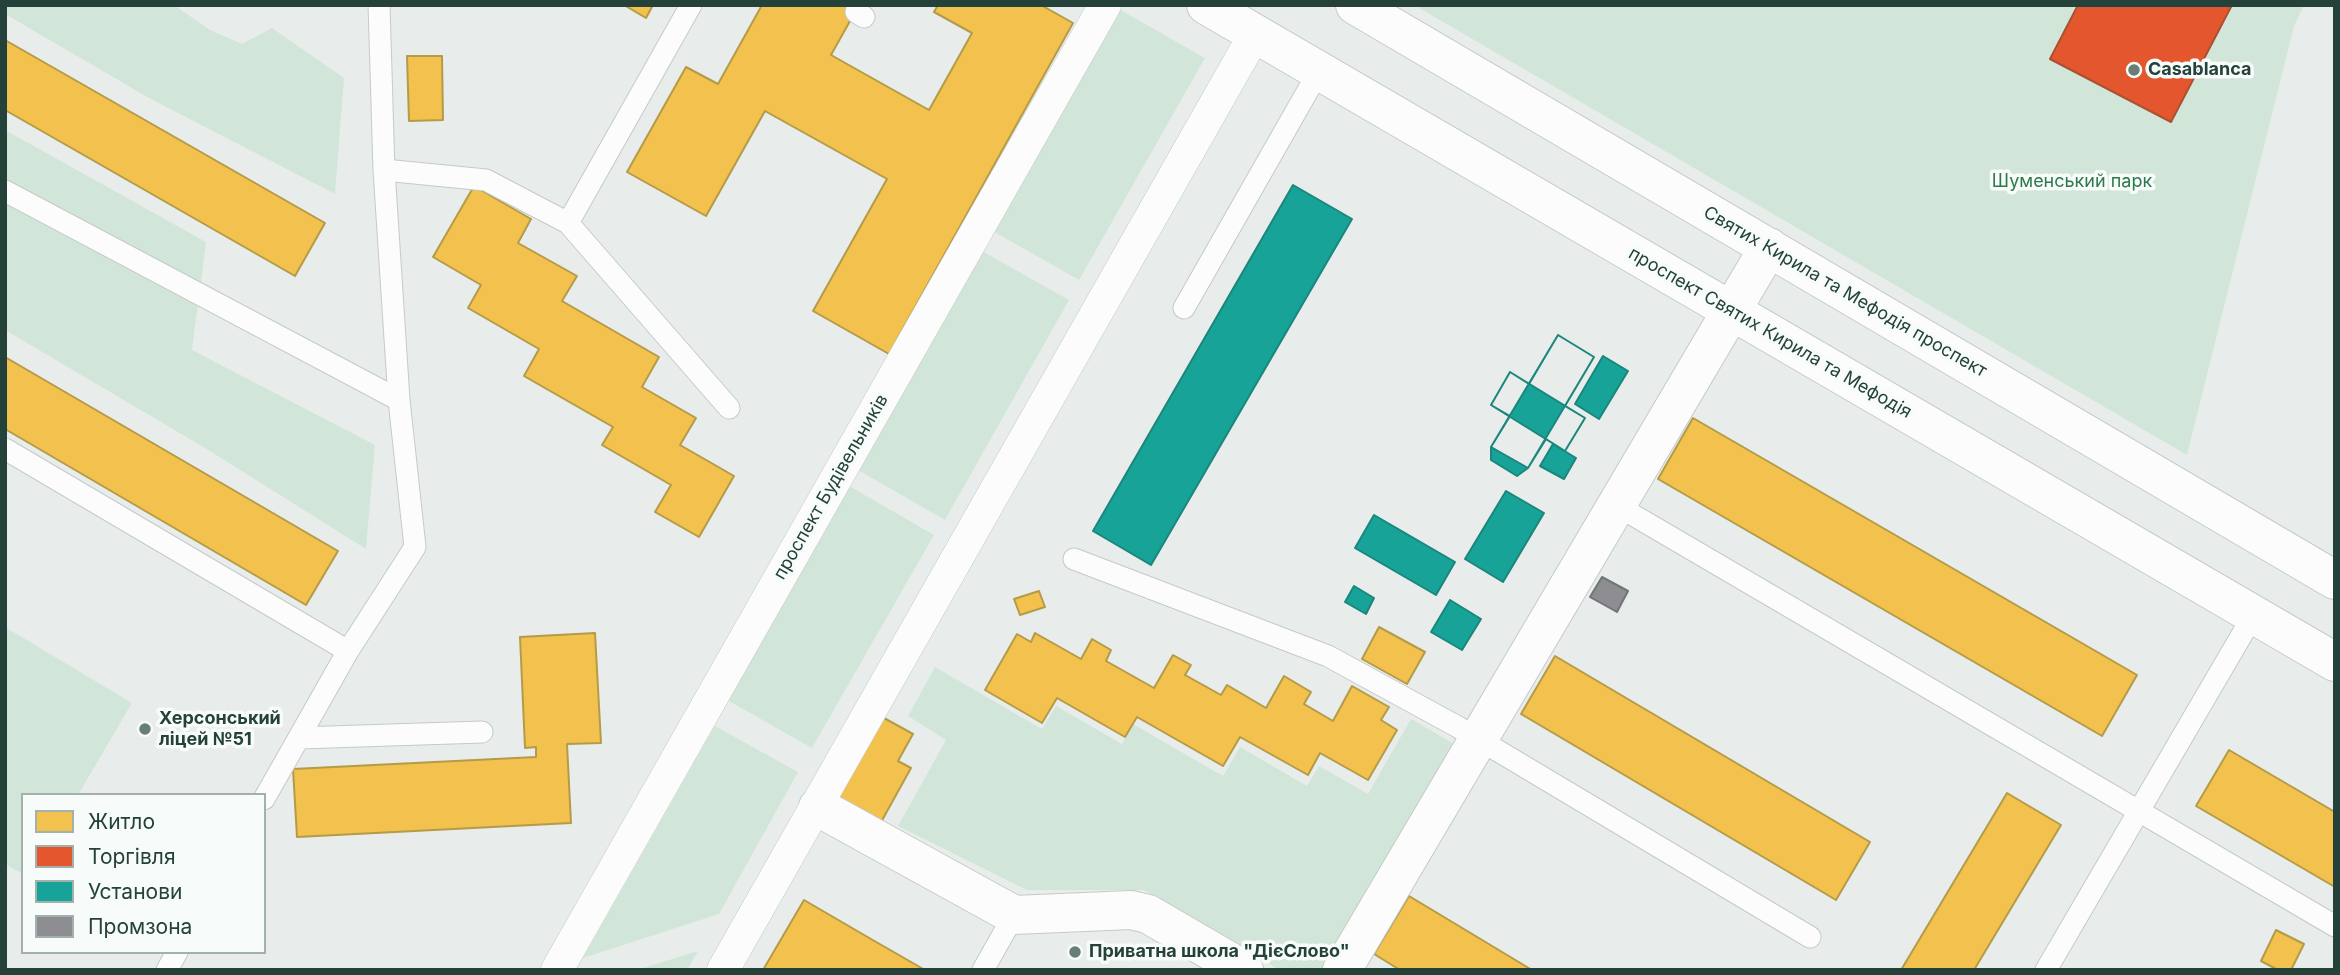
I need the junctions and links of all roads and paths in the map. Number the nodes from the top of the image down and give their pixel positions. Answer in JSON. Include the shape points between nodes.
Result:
{"nodes":[{"id":1,"x":379,"y":5,"type":"edge"},
{"id":2,"x":691,"y":5,"type":"edge"},
{"id":3,"x":1105,"y":5,"type":"edge"},
{"id":4,"x":1206,"y":5,"type":"edge"},
{"id":5,"x":1355,"y":5,"type":"edge"},
{"id":6,"x":1255,"y":34,"type":"junction"},
{"id":7,"x":1319,"y":71,"type":"junction"},
{"id":8,"x":384,"y":170,"type":"junction"},
{"id":9,"x":5,"y":191,"type":"edge"},
{"id":10,"x":568,"y":223,"type":"junction"},
{"id":11,"x":1769,"y":247,"type":"junction"},
{"id":12,"x":1184,"y":308,"type":"dead end"},
{"id":13,"x":1732,"y":311,"type":"junction"},
{"id":14,"x":399,"y":400,"type":"junction"},
{"id":15,"x":729,"y":408,"type":"dead end"},
{"id":16,"x":5,"y":449,"type":"edge"},
{"id":17,"x":1616,"y":505,"type":"junction"},
{"id":18,"x":1074,"y":559,"type":"dead end"},
{"id":19,"x":2335,"y":580,"type":"edge"},
{"id":20,"x":2254,"y":614,"type":"junction"},
{"id":21,"x":348,"y":651,"type":"junction"},
{"id":22,"x":2335,"y":662,"type":"edge"},
{"id":23,"x":482,"y":732,"type":"dead end"},
{"id":24,"x":299,"y":738,"type":"junction"},
{"id":25,"x":1479,"y":740,"type":"junction"},
{"id":26,"x":266,"y":796,"type":"edge"},
{"id":27,"x":818,"y":807,"type":"junction"},
{"id":28,"x":2138,"y":812,"type":"junction"},
{"id":29,"x":1014,"y":915,"type":"junction"},
{"id":30,"x":2335,"y":926,"type":"edge"},
{"id":31,"x":1810,"y":937,"type":"dead end"},
{"id":32,"x":176,"y":954,"type":"edge"},
{"id":33,"x":167,"y":970,"type":"edge"},
{"id":34,"x":557,"y":970,"type":"edge"},
{"id":35,"x":723,"y":970,"type":"edge"},
{"id":36,"x":984,"y":970,"type":"edge"},
{"id":37,"x":1244,"y":970,"type":"edge"},
{"id":38,"x":1342,"y":970,"type":"edge"},
{"id":39,"x":2046,"y":970,"type":"edge"}],
"edges":[{"from":1,"to":8,"type":"lane"},
{"from":2,"to":10,"type":"lane"},
{"from":3,"to":34,"type":"street","name":"проспект Будівельників"},
{"from":4,"to":6,"type":"street","name":"проспект Святих Кирила та Мефодія"},
{"from":5,"to":11,"type":"street","name":"Святих Кирила та Мефодія проспект"},
{"from":6,"to":7,"type":"street","name":"проспект Святих Кирила та Мефодія"},
{"from":6,"to":27,"type":"street","via":[[966,538]]},
{"from":7,"to":12,"type":"lane"},
{"from":7,"to":13,"type":"street","name":"проспект Святих Кирила та Мефодія"},
{"from":8,"to":10,"type":"lane","via":[[486,180]]},
{"from":8,"to":14,"type":"lane"},
{"from":9,"to":14,"type":"lane"},
{"from":10,"to":15,"type":"lane"},
{"from":11,"to":13,"type":"street"},
{"from":11,"to":19,"type":"street","name":"Святих Кирила та Мефодія проспект"},
{"from":13,"to":17,"type":"street"},
{"from":13,"to":20,"type":"street","name":"проспект Святих Кирила та Мефодія"},
{"from":14,"to":21,"type":"lane","via":[[415,547]]},
{"from":16,"to":21,"type":"lane"},
{"from":17,"to":25,"type":"street"},
{"from":17,"to":28,"type":"lane"},
{"from":18,"to":25,"type":"lane","via":[[1328,656]]},
{"from":20,"to":22,"type":"street","name":"проспект Святих Кирила та Мефодія"},
{"from":20,"to":28,"type":"lane"},
{"from":21,"to":24,"type":"lane"},
{"from":23,"to":24,"type":"lane"},
{"from":24,"to":26,"type":"lane"},
{"from":25,"to":31,"type":"lane"},
{"from":25,"to":38,"type":"street"},
{"from":27,"to":29,"type":"street"},
{"from":27,"to":35,"type":"street"},
{"from":28,"to":30,"type":"lane"},
{"from":28,"to":39,"type":"lane"},
{"from":29,"to":36,"type":"lane"},
{"from":29,"to":37,"type":"street","via":[[1131,910],[1148,914]]},
{"from":32,"to":33,"type":"lane"}]}
